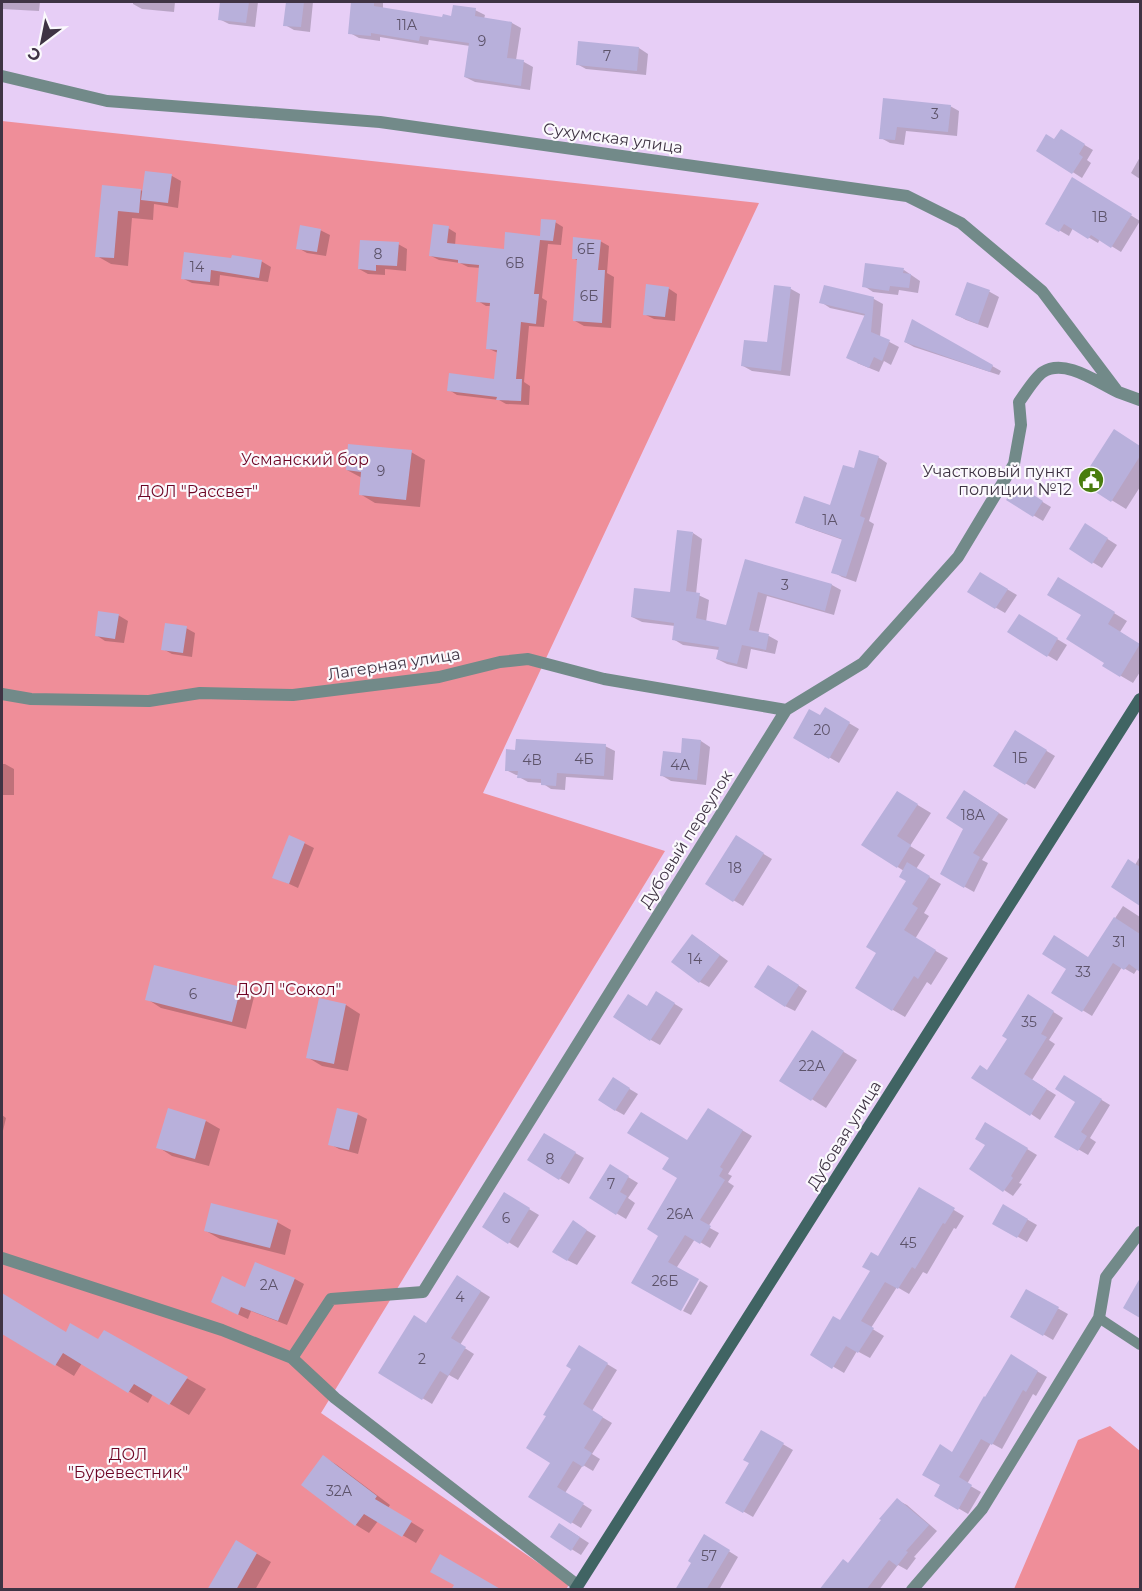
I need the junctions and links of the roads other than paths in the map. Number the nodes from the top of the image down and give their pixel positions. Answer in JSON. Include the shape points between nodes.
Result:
{"nodes":[{"id":1,"x":2,"y":76,"type":"edge"},
{"id":2,"x":1118,"y":392,"type":"junction"},
{"id":3,"x":1140,"y":400,"type":"edge"},
{"id":4,"x":2,"y":694,"type":"edge"},
{"id":5,"x":1140,"y":699,"type":"edge"},
{"id":6,"x":786,"y":710,"type":"junction"},
{"id":7,"x":1140,"y":1232,"type":"edge"},
{"id":8,"x":2,"y":1258,"type":"edge"},
{"id":9,"x":1099,"y":1318,"type":"junction"},
{"id":10,"x":1140,"y":1345,"type":"edge"},
{"id":11,"x":292,"y":1358,"type":"junction"},
{"id":12,"x":576,"y":1587,"type":"edge"},
{"id":13,"x":912,"y":1590,"type":"edge"}],
"edges":[{"from":1,"to":2,"type":"street","name":"Сухумская улица","via":[[107,100],[380,122],[907,196],[961,223],[1042,291]]},
{"from":2,"to":3,"type":"street"},
{"from":2,"to":6,"type":"street","name":"Дубовый переулок","via":[[1071,369],[1056,367],[1042,373],[1019,402],[1021,425],[1014,464],[958,557],[863,663]]},
{"from":4,"to":6,"type":"street","name":"Лагерная улица","via":[[31,699],[149,700],[200,693],[293,695],[439,677],[528,659],[604,680]]},
{"from":5,"to":12,"type":"street","name":"Дубовая улица"},
{"from":6,"to":11,"type":"street","name":"Дубовый переулок","via":[[423,1292],[331,1299]]},
{"from":7,"to":9,"type":"street","via":[[1107,1277]]},
{"from":8,"to":11,"type":"street","via":[[222,1330]]},
{"from":9,"to":10,"type":"lane"},
{"from":9,"to":13,"type":"street","via":[[982,1509]]},
{"from":11,"to":12,"type":"street","via":[[334,1398]]}]}
